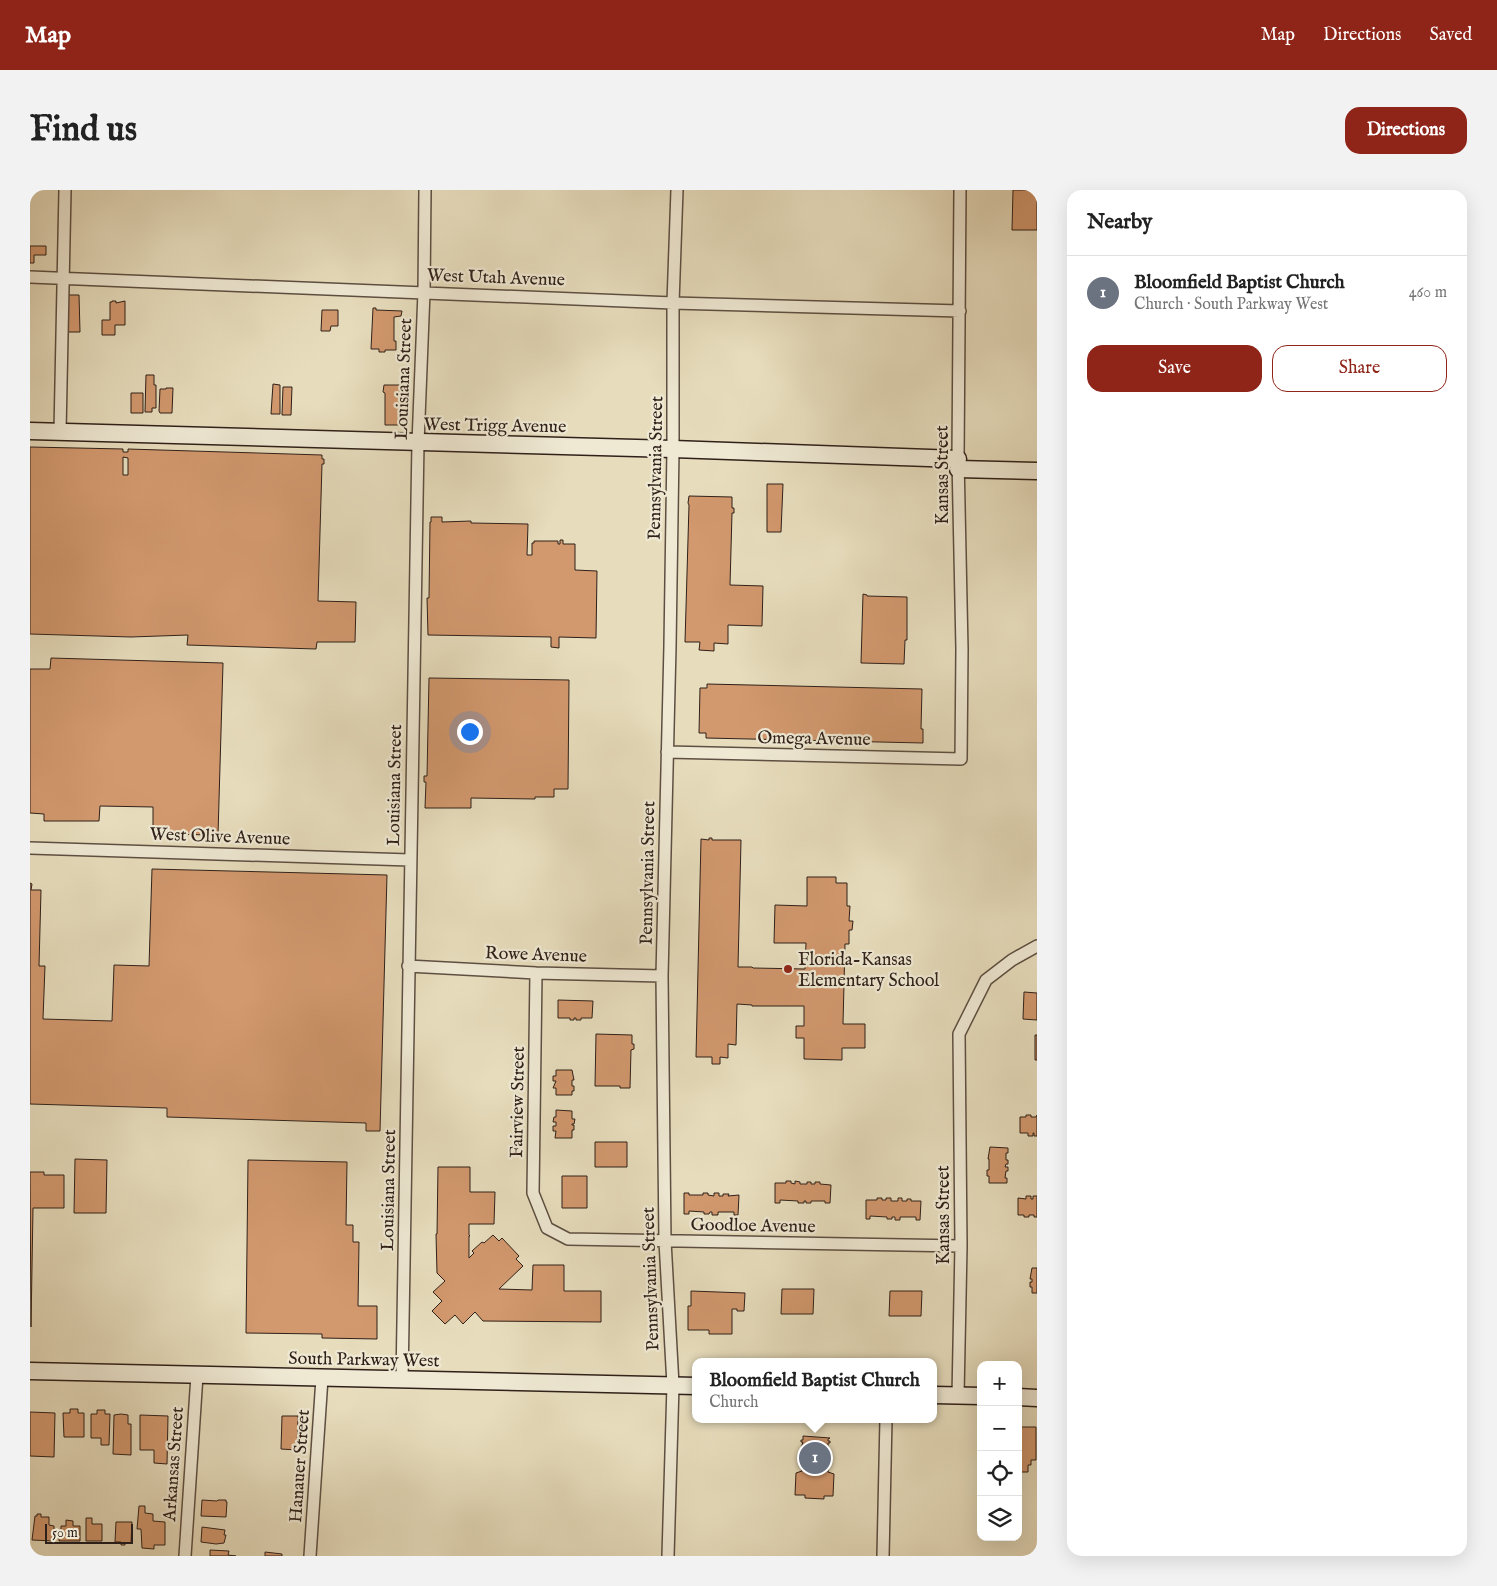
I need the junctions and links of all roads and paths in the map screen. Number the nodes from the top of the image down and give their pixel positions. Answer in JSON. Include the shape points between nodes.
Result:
{"nodes":[{"id":1,"x":65,"y":190,"type":"edge"},
{"id":2,"x":426,"y":190,"type":"edge"},
{"id":3,"x":676,"y":190,"type":"edge"},
{"id":4,"x":960,"y":190,"type":"edge"},
{"id":5,"x":30,"y":277,"type":"edge"},
{"id":6,"x":62,"y":278,"type":"junction"},
{"id":7,"x":424,"y":292,"type":"junction"},
{"id":8,"x":673,"y":303,"type":"junction"},
{"id":9,"x":960,"y":311,"type":"junction"},
{"id":10,"x":30,"y":432,"type":"edge"},
{"id":11,"x":60,"y":432,"type":"junction"},
{"id":12,"x":418,"y":443,"type":"junction"},
{"id":13,"x":673,"y":449,"type":"junction"},
{"id":14,"x":958,"y":464,"type":"junction"},
{"id":15,"x":1037,"y":471,"type":"edge"},
{"id":16,"x":667,"y":752,"type":"junction"},
{"id":17,"x":961,"y":759,"type":"joint"},
{"id":18,"x":30,"y":848,"type":"edge"},
{"id":19,"x":410,"y":860,"type":"junction"},
{"id":20,"x":1037,"y":946,"type":"edge"},
{"id":21,"x":408,"y":966,"type":"junction"},
{"id":22,"x":536,"y":973,"type":"junction"},
{"id":23,"x":662,"y":976,"type":"junction"},
{"id":24,"x":547,"y":1228,"type":"joint"},
{"id":25,"x":665,"y":1241,"type":"junction"},
{"id":26,"x":961,"y":1246,"type":"junction"},
{"id":27,"x":30,"y":1371,"type":"edge"},
{"id":28,"x":197,"y":1375,"type":"junction"},
{"id":29,"x":322,"y":1378,"type":"junction"},
{"id":30,"x":402,"y":1380,"type":"junction"},
{"id":31,"x":673,"y":1385,"type":"junction"},
{"id":32,"x":692,"y":1386,"type":"edge"},
{"id":33,"x":937,"y":1395,"type":"edge"},
{"id":34,"x":958,"y":1396,"type":"junction"},
{"id":35,"x":977,"y":1396,"type":"edge"},
{"id":36,"x":1022,"y":1398,"type":"edge"},
{"id":37,"x":1037,"y":1398,"type":"edge"},
{"id":38,"x":886,"y":1423,"type":"edge"},
{"id":39,"x":185,"y":1556,"type":"edge"},
{"id":40,"x":310,"y":1556,"type":"edge"},
{"id":41,"x":668,"y":1556,"type":"edge"},
{"id":42,"x":883,"y":1556,"type":"edge"}],
"edges":[{"from":1,"to":6,"type":"street"},
{"from":2,"to":7,"type":"street","name":"Louisiana Street"},
{"from":3,"to":8,"type":"street","name":"Pennsylvania Street"},
{"from":4,"to":9,"type":"street","name":"Kansas Street"},
{"from":5,"to":6,"type":"street","name":"West Utah Avenue"},
{"from":6,"to":7,"type":"street","name":"West Utah Avenue"},
{"from":6,"to":11,"type":"street"},
{"from":7,"to":8,"type":"street","name":"West Utah Avenue"},
{"from":7,"to":12,"type":"street","name":"Louisiana Street"},
{"from":8,"to":9,"type":"street","name":"West Utah Avenue"},
{"from":8,"to":13,"type":"street","name":"Pennsylvania Street"},
{"from":9,"to":14,"type":"street","name":"Kansas Street"},
{"from":10,"to":11,"type":"street","name":"West Trigg Avenue"},
{"from":11,"to":12,"type":"street","name":"West Trigg Avenue"},
{"from":12,"to":13,"type":"street","name":"West Trigg Avenue"},
{"from":12,"to":19,"type":"street","name":"Louisiana Street"},
{"from":13,"to":14,"type":"street","name":"West Trigg Avenue"},
{"from":13,"to":16,"type":"street","name":"Pennsylvania Street"},
{"from":14,"to":15,"type":"street","name":"West Trigg Avenue"},
{"from":14,"to":17,"type":"street","name":"Kansas Street"},
{"from":16,"to":17,"type":"street","name":"Omega Avenue"},
{"from":16,"to":23,"type":"street","name":"Pennsylvania Street"},
{"from":18,"to":19,"type":"street","name":"West Olive Avenue"},
{"from":19,"to":21,"type":"street","name":"Louisiana Street"},
{"from":20,"to":26,"type":"street","name":"Kansas Street","via":[[986,980],[959,1034]]},
{"from":21,"to":22,"type":"street","name":"Rowe Avenue"},
{"from":21,"to":30,"type":"street","name":"Louisiana Street"},
{"from":22,"to":23,"type":"street","name":"Rowe Avenue"},
{"from":22,"to":24,"type":"street","name":"Fairview Street","via":[[533,1193]]},
{"from":23,"to":25,"type":"street","name":"Pennsylvania Street"},
{"from":24,"to":25,"type":"street","name":"Goodloe Avenue","via":[[568,1239]]},
{"from":25,"to":26,"type":"street","name":"Goodloe Avenue"},
{"from":25,"to":31,"type":"street","name":"Pennsylvania Street"},
{"from":26,"to":34,"type":"street","name":"Kansas Street"},
{"from":27,"to":28,"type":"street","name":"South Parkway West"},
{"from":28,"to":29,"type":"street","name":"South Parkway West"},
{"from":28,"to":39,"type":"street","name":"Arkansas Street"},
{"from":29,"to":30,"type":"street","name":"South Parkway West"},
{"from":29,"to":40,"type":"street","name":"Hanauer Street"},
{"from":30,"to":31,"type":"street","name":"South Parkway West"},
{"from":31,"to":32,"type":"street","name":"South Parkway West"},
{"from":31,"to":41,"type":"street","name":"Pennsylvania Street"},
{"from":33,"to":34,"type":"street"},
{"from":34,"to":35,"type":"street"},
{"from":36,"to":37,"type":"street"},
{"from":38,"to":42,"type":"street"}]}
